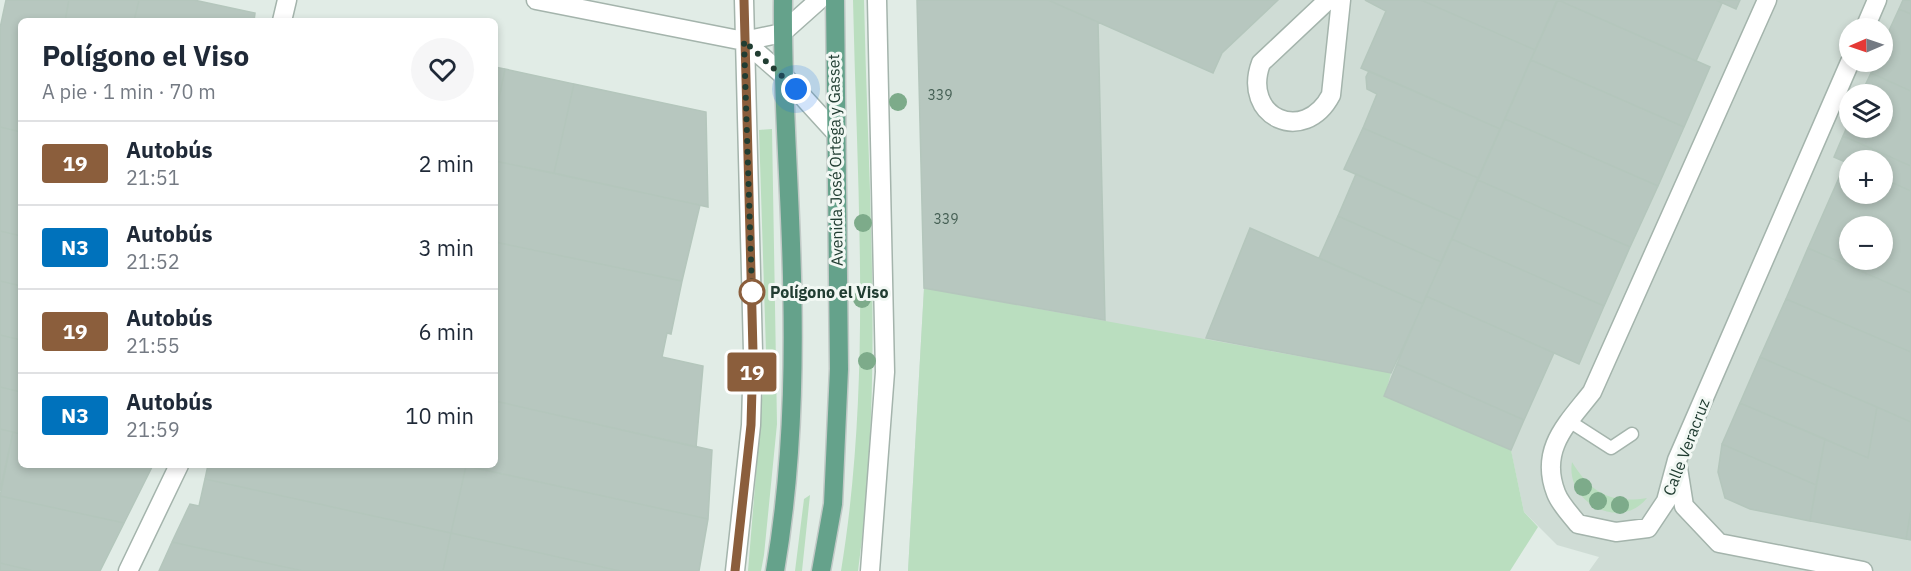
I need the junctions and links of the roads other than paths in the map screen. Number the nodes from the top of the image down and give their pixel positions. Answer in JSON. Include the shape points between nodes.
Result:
{"nodes":[{"id":1,"x":287,"y":0,"type":"edge"},
{"id":2,"x":536,"y":0,"type":"edge"},
{"id":3,"x":744,"y":0,"type":"edge"},
{"id":4,"x":783,"y":0,"type":"edge"},
{"id":5,"x":819,"y":0,"type":"edge"},
{"id":6,"x":835,"y":0,"type":"edge"},
{"id":7,"x":877,"y":0,"type":"edge"},
{"id":8,"x":1329,"y":0,"type":"edge"},
{"id":9,"x":1341,"y":0,"type":"edge"},
{"id":10,"x":1767,"y":0,"type":"edge"},
{"id":11,"x":1877,"y":0,"type":"edge"},
{"id":12,"x":283,"y":18,"type":"edge"},
{"id":13,"x":1869,"y":18,"type":"edge"},
{"id":14,"x":782,"y":33,"type":"junction"},
{"id":15,"x":744,"y":41,"type":"junction"},
{"id":16,"x":1846,"y":72,"type":"edge"},
{"id":17,"x":783,"y":75,"type":"junction"},
{"id":18,"x":834,"y":132,"type":"junction"},
{"id":19,"x":1569,"y":421,"type":"junction"},
{"id":20,"x":1632,"y":434,"type":"dead end"},
{"id":21,"x":1677,"y":460,"type":"junction"},
{"id":22,"x":178,"y":468,"type":"edge"},
{"id":23,"x":128,"y":571,"type":"edge"},
{"id":24,"x":735,"y":571,"type":"edge"},
{"id":25,"x":775,"y":571,"type":"edge"},
{"id":26,"x":821,"y":571,"type":"edge"},
{"id":27,"x":870,"y":571,"type":"edge"},
{"id":28,"x":1863,"y":571,"type":"edge"}],
"edges":[{"from":1,"to":12,"type":"street"},
{"from":2,"to":15,"type":"street"},
{"from":3,"to":15,"type":"street"},
{"from":4,"to":14,"type":"main road"},
{"from":5,"to":14,"type":"street"},
{"from":6,"to":18,"type":"main road","name":"Avenida José Ortega y Gasset"},
{"from":7,"to":27,"type":"street","via":[[885,372]]},
{"from":8,"to":9,"type":"street","via":[[1261,63],[1256,89],[1260,102],[1278,119],[1304,121],[1315,116],[1328,101]]},
{"from":10,"to":19,"type":"street","name":"Calle Veracruz","via":[[1592,392]]},
{"from":11,"to":13,"type":"street"},
{"from":14,"to":15,"type":"street"},
{"from":14,"to":17,"type":"main road"},
{"from":15,"to":17,"type":"street"},
{"from":15,"to":24,"type":"street","via":[[753,352],[751,425]]},
{"from":16,"to":21,"type":"street","name":"Calle Veracruz"},
{"from":17,"to":18,"type":"street"},
{"from":17,"to":25,"type":"main road","via":[[793,364],[785,512]]},
{"from":18,"to":26,"type":"main road","name":"Avenida José Ortega y Gasset","via":[[839,369],[833,504]]},
{"from":19,"to":20,"type":"lane","via":[[1611,448]]},
{"from":19,"to":21,"type":"street","name":"Calle Veracruz","via":[[1557,437],[1550,460],[1556,494],[1578,524],[1616,532],[1648,528],[1666,501]]},
{"from":21,"to":28,"type":"street","via":[[1684,506],[1719,543]]},
{"from":22,"to":23,"type":"street"}]}
